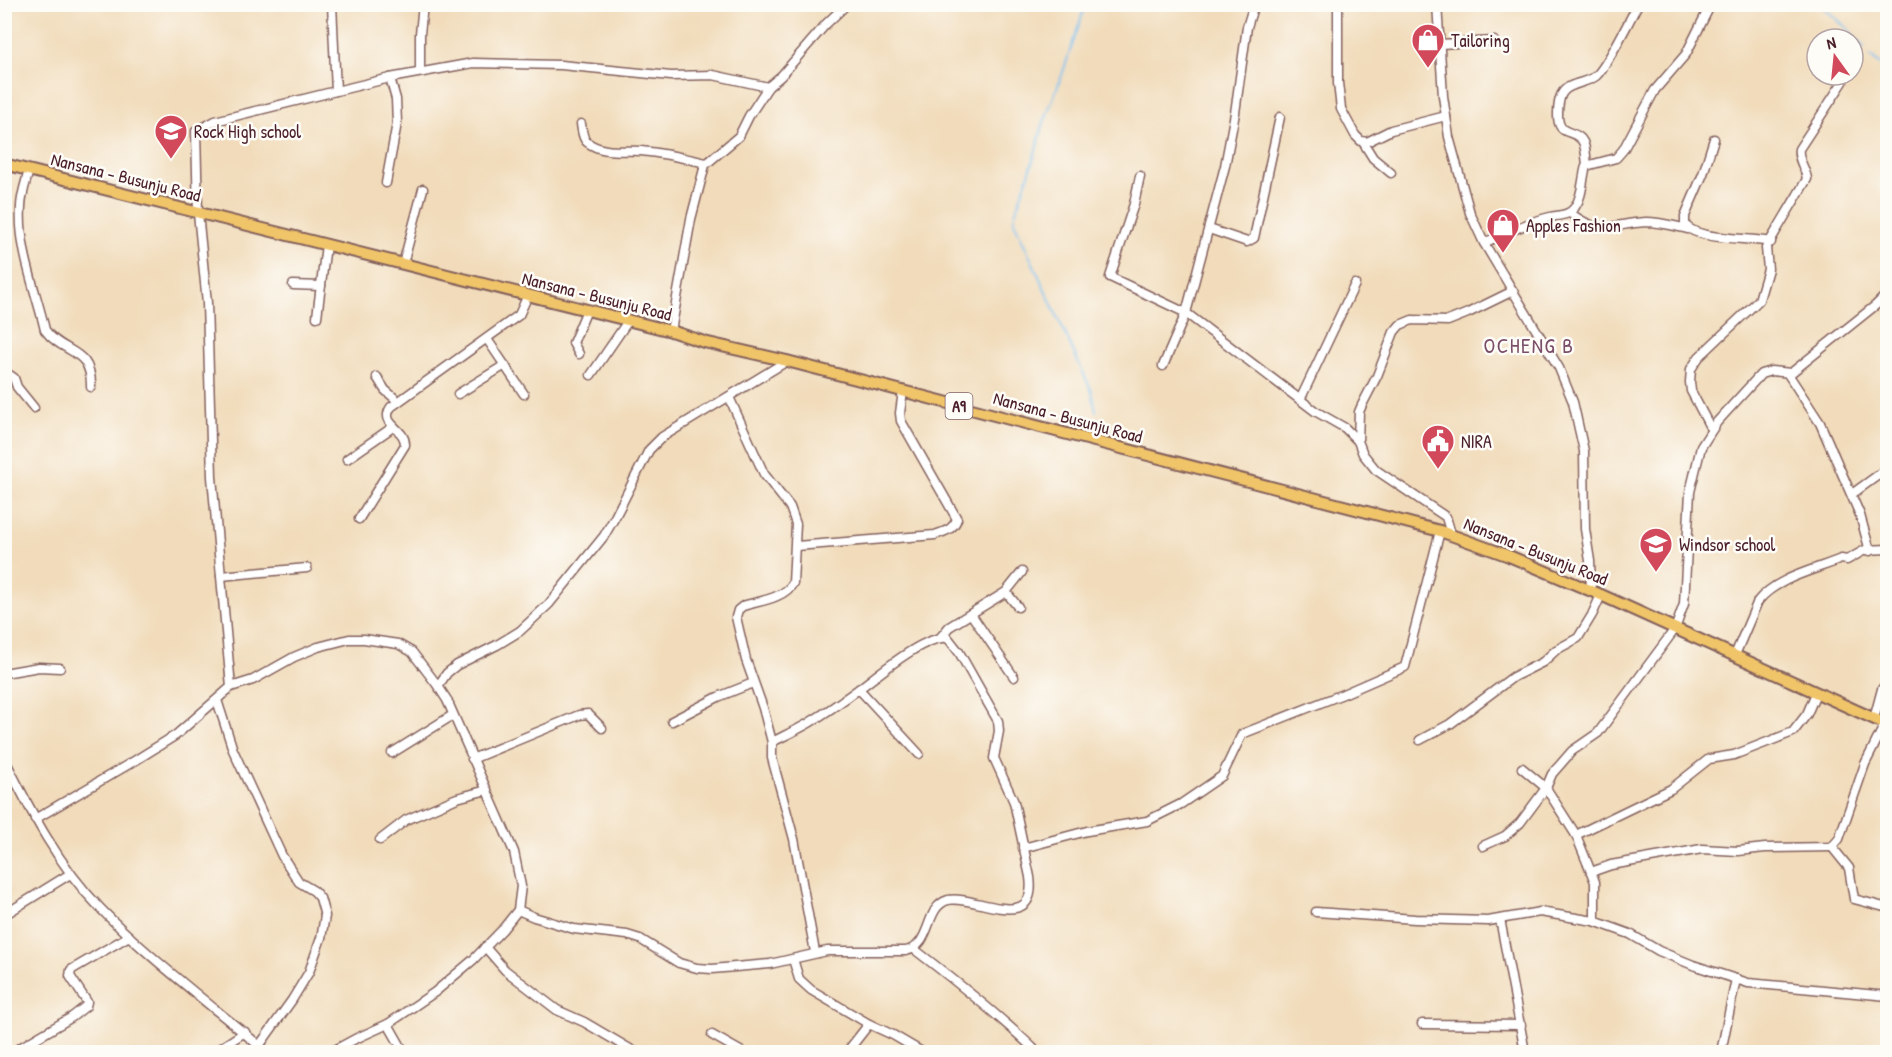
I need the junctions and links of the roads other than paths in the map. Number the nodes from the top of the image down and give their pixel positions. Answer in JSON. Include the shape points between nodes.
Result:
{"nodes":[{"id":1,"x":332,"y":4,"type":"edge"},
{"id":2,"x":423,"y":4,"type":"edge"},
{"id":3,"x":847,"y":4,"type":"edge"},
{"id":4,"x":1254,"y":4,"type":"edge"},
{"id":5,"x":1338,"y":4,"type":"edge"},
{"id":6,"x":1437,"y":4,"type":"edge"},
{"id":7,"x":1638,"y":4,"type":"edge"},
{"id":8,"x":1711,"y":4,"type":"edge"},
{"id":9,"x":1494,"y":41,"type":"dead end"},
{"id":10,"x":1440,"y":45,"type":"junction"},
{"id":11,"x":420,"y":72,"type":"junction"},
{"id":12,"x":390,"y":78,"type":"junction"},
{"id":13,"x":768,"y":87,"type":"junction"},
{"id":14,"x":1840,"y":87,"type":"edge"},
{"id":15,"x":336,"y":91,"type":"junction"},
{"id":16,"x":1446,"y":116,"type":"junction"},
{"id":17,"x":1280,"y":117,"type":"dead end"},
{"id":18,"x":581,"y":124,"type":"dead end"},
{"id":19,"x":1714,"y":140,"type":"dead end"},
{"id":20,"x":1363,"y":142,"type":"junction"},
{"id":21,"x":706,"y":163,"type":"junction"},
{"id":22,"x":4,"y":164,"type":"edge"},
{"id":23,"x":1587,"y":165,"type":"junction"},
{"id":24,"x":29,"y":170,"type":"junction"},
{"id":25,"x":1391,"y":173,"type":"dead end"},
{"id":26,"x":1140,"y":176,"type":"dead end"},
{"id":27,"x":386,"y":183,"type":"dead end"},
{"id":28,"x":423,"y":189,"type":"dead end"},
{"id":29,"x":198,"y":213,"type":"junction"},
{"id":30,"x":1570,"y":213,"type":"junction"},
{"id":31,"x":1209,"y":229,"type":"junction"},
{"id":32,"x":1688,"y":229,"type":"junction"},
{"id":33,"x":1771,"y":242,"type":"junction"},
{"id":34,"x":1484,"y":243,"type":"junction"},
{"id":35,"x":326,"y":244,"type":"junction"},
{"id":36,"x":403,"y":264,"type":"junction"},
{"id":37,"x":1355,"y":284,"type":"dead end"},
{"id":38,"x":293,"y":285,"type":"dead end"},
{"id":39,"x":321,"y":286,"type":"junction"},
{"id":40,"x":1513,"y":291,"type":"junction"},
{"id":41,"x":1887,"y":293,"type":"edge"},
{"id":42,"x":528,"y":295,"type":"junction"},
{"id":43,"x":587,"y":310,"type":"junction"},
{"id":44,"x":1186,"y":313,"type":"junction"},
{"id":45,"x":317,"y":317,"type":"dead end"},
{"id":46,"x":628,"y":321,"type":"junction"},
{"id":47,"x":671,"y":332,"type":"junction"},
{"id":48,"x":487,"y":339,"type":"junction"},
{"id":49,"x":579,"y":354,"type":"dead end"},
{"id":50,"x":788,"y":361,"type":"junction"},
{"id":51,"x":505,"y":365,"type":"junction"},
{"id":52,"x":1163,"y":366,"type":"dead end"},
{"id":53,"x":4,"y":371,"type":"edge"},
{"id":54,"x":1788,"y":374,"type":"junction"},
{"id":55,"x":591,"y":375,"type":"dead end"},
{"id":56,"x":377,"y":376,"type":"dead end"},
{"id":57,"x":91,"y":387,"type":"dead end"},
{"id":58,"x":903,"y":391,"type":"junction"},
{"id":59,"x":458,"y":394,"type":"dead end"},
{"id":60,"x":524,"y":394,"type":"dead end"},
{"id":61,"x":729,"y":397,"type":"junction"},
{"id":62,"x":1300,"y":400,"type":"junction"},
{"id":63,"x":398,"y":401,"type":"junction"},
{"id":64,"x":34,"y":408,"type":"dead end"},
{"id":65,"x":393,"y":427,"type":"junction"},
{"id":66,"x":1711,"y":429,"type":"junction"},
{"id":67,"x":1358,"y":441,"type":"junction"},
{"id":68,"x":347,"y":459,"type":"dead end"},
{"id":69,"x":1887,"y":468,"type":"edge"},
{"id":70,"x":1852,"y":494,"type":"junction"},
{"id":71,"x":359,"y":519,"type":"dead end"},
{"id":72,"x":1440,"y":531,"type":"junction"},
{"id":73,"x":1451,"y":534,"type":"junction"},
{"id":74,"x":796,"y":546,"type":"junction"},
{"id":75,"x":1887,"y":549,"type":"edge"},
{"id":76,"x":1870,"y":551,"type":"junction"},
{"id":77,"x":307,"y":568,"type":"dead end"},
{"id":78,"x":1022,"y":572,"type":"dead end"},
{"id":79,"x":221,"y":576,"type":"junction"},
{"id":80,"x":1006,"y":592,"type":"junction"},
{"id":81,"x":1596,"y":593,"type":"junction"},
{"id":82,"x":1018,"y":607,"type":"dead end"},
{"id":83,"x":971,"y":614,"type":"junction"},
{"id":84,"x":1675,"y":629,"type":"junction"},
{"id":85,"x":940,"y":638,"type":"junction"},
{"id":86,"x":1735,"y":655,"type":"junction"},
{"id":87,"x":60,"y":668,"type":"dead end"},
{"id":88,"x":4,"y":673,"type":"edge"},
{"id":89,"x":1014,"y":677,"type":"dead end"},
{"id":90,"x":1887,"y":681,"type":"edge"},
{"id":91,"x":753,"y":683,"type":"junction"},
{"id":92,"x":438,"y":686,"type":"junction"},
{"id":93,"x":231,"y":687,"type":"junction"},
{"id":94,"x":859,"y":689,"type":"junction"},
{"id":95,"x":1816,"y":693,"type":"junction"},
{"id":96,"x":217,"y":700,"type":"junction"},
{"id":97,"x":453,"y":715,"type":"junction"},
{"id":98,"x":1874,"y":719,"type":"junction"},
{"id":99,"x":672,"y":721,"type":"dead end"},
{"id":100,"x":1886,"y":725,"type":"edge"},
{"id":101,"x":602,"y":728,"type":"dead end"},
{"id":102,"x":1420,"y":740,"type":"dead end"},
{"id":103,"x":772,"y":742,"type":"junction"},
{"id":104,"x":392,"y":753,"type":"dead end"},
{"id":105,"x":919,"y":754,"type":"dead end"},
{"id":106,"x":4,"y":758,"type":"edge"},
{"id":107,"x":472,"y":759,"type":"junction"},
{"id":108,"x":1522,"y":768,"type":"dead end"},
{"id":109,"x":1546,"y":788,"type":"junction"},
{"id":110,"x":487,"y":790,"type":"junction"},
{"id":111,"x":34,"y":819,"type":"junction"},
{"id":112,"x":1576,"y":835,"type":"junction"},
{"id":113,"x":380,"y":840,"type":"dead end"},
{"id":114,"x":1483,"y":846,"type":"dead end"},
{"id":115,"x":1832,"y":847,"type":"junction"},
{"id":116,"x":1023,"y":848,"type":"junction"},
{"id":117,"x":1591,"y":872,"type":"junction"},
{"id":118,"x":70,"y":874,"type":"junction"},
{"id":119,"x":1887,"y":908,"type":"edge"},
{"id":120,"x":518,"y":910,"type":"junction"},
{"id":121,"x":1316,"y":912,"type":"dead end"},
{"id":122,"x":4,"y":915,"type":"edge"},
{"id":123,"x":1500,"y":920,"type":"junction"},
{"id":124,"x":1594,"y":921,"type":"junction"},
{"id":125,"x":129,"y":936,"type":"junction"},
{"id":126,"x":485,"y":947,"type":"junction"},
{"id":127,"x":915,"y":949,"type":"junction"},
{"id":128,"x":815,"y":952,"type":"junction"},
{"id":129,"x":793,"y":959,"type":"junction"},
{"id":130,"x":1736,"y":979,"type":"junction"},
{"id":131,"x":1887,"y":996,"type":"edge"},
{"id":132,"x":388,"y":1024,"type":"junction"},
{"id":133,"x":869,"y":1024,"type":"junction"},
{"id":134,"x":1422,"y":1024,"type":"dead end"},
{"id":135,"x":1521,"y":1025,"type":"junction"},
{"id":136,"x":245,"y":1032,"type":"junction"},
{"id":137,"x":712,"y":1035,"type":"dead end"},
{"id":138,"x":262,"y":1049,"type":"edge"},
{"id":139,"x":12,"y":1053,"type":"edge"},
{"id":140,"x":214,"y":1053,"type":"edge"},
{"id":141,"x":331,"y":1053,"type":"edge"},
{"id":142,"x":404,"y":1053,"type":"edge"},
{"id":143,"x":634,"y":1053,"type":"edge"},
{"id":144,"x":742,"y":1053,"type":"edge"},
{"id":145,"x":847,"y":1053,"type":"edge"},
{"id":146,"x":922,"y":1053,"type":"edge"},
{"id":147,"x":1037,"y":1053,"type":"edge"},
{"id":148,"x":1526,"y":1053,"type":"edge"},
{"id":149,"x":1721,"y":1053,"type":"edge"}],
"edges":[{"from":1,"to":15,"type":"street"},
{"from":2,"to":11,"type":"street"},
{"from":3,"to":13,"type":"street"},
{"from":4,"to":31,"type":"street"},
{"from":5,"to":20,"type":"street","via":[[1341,109]]},
{"from":6,"to":10,"type":"street"},
{"from":7,"to":23,"type":"street","via":[[1601,70],[1561,95],[1559,124],[1579,136]]},
{"from":8,"to":23,"type":"street","via":[[1686,54],[1655,90],[1623,150],[1616,158]]},
{"from":9,"to":10,"type":"street"},
{"from":10,"to":16,"type":"street"},
{"from":11,"to":12,"type":"street"},
{"from":11,"to":13,"type":"street","via":[[473,63],[531,63],[671,76],[713,75]]},
{"from":12,"to":15,"type":"street"},
{"from":12,"to":27,"type":"street","via":[[397,123]]},
{"from":13,"to":21,"type":"street","via":[[738,136]]},
{"from":14,"to":33,"type":"street","via":[[1799,149],[1807,179]]},
{"from":15,"to":29,"type":"street","via":[[215,121],[196,131]]},
{"from":16,"to":20,"type":"street","via":[[1391,130]]},
{"from":16,"to":34,"type":"street","via":[[1470,213]]},
{"from":17,"to":31,"type":"street","via":[[1254,238],[1247,242]]},
{"from":18,"to":21,"type":"street","via":[[587,142],[606,150],[641,151]]},
{"from":19,"to":32,"type":"street","via":[[1683,222]]},
{"from":20,"to":25,"type":"street","via":[[1373,158]]},
{"from":21,"to":47,"type":"street","via":[[691,219]]},
{"from":22,"to":24,"type":"main road","name":"Nansana - Busunju Road","number":"A9"},
{"from":23,"to":30,"type":"street","via":[[1578,202]]},
{"from":24,"to":29,"type":"main road","name":"Nansana - Busunju Road","number":"A9"},
{"from":24,"to":57,"type":"street","via":[[21,206],[22,234],[45,330],[50,338],[82,356],[90,372]]},
{"from":26,"to":44,"type":"street","via":[[1110,277]]},
{"from":28,"to":36,"type":"street"},
{"from":29,"to":35,"type":"main road","name":"Nansana - Busunju Road","number":"A9"},
{"from":29,"to":79,"type":"street","via":[[207,303],[212,477]]},
{"from":30,"to":32,"type":"street","via":[[1596,228],[1656,222]]},
{"from":30,"to":34,"type":"street","via":[[1544,218]]},
{"from":31,"to":44,"type":"street"},
{"from":32,"to":33,"type":"street"},
{"from":33,"to":66,"type":"street","via":[[1759,300],[1691,369],[1691,391]]},
{"from":34,"to":40,"type":"street"},
{"from":35,"to":36,"type":"main road","name":"Nansana - Busunju Road","number":"A9"},
{"from":35,"to":39,"type":"street"},
{"from":36,"to":42,"type":"main road","name":"Nansana - Busunju Road","number":"A9"},
{"from":37,"to":62,"type":"street"},
{"from":38,"to":39,"type":"street"},
{"from":39,"to":45,"type":"street"},
{"from":40,"to":67,"type":"street","via":[[1448,321],[1412,320],[1400,325],[1359,412]]},
{"from":40,"to":81,"type":"street","via":[[1559,368],[1574,402],[1584,451],[1585,529]]},
{"from":41,"to":54,"type":"street"},
{"from":42,"to":43,"type":"main road","name":"Nansana - Busunju Road","number":"A9"},
{"from":42,"to":48,"type":"street","via":[[519,315]]},
{"from":43,"to":46,"type":"main road","name":"Nansana - Busunju Road","number":"A9"},
{"from":43,"to":49,"type":"street","via":[[573,343]]},
{"from":44,"to":52,"type":"street"},
{"from":44,"to":62,"type":"street"},
{"from":46,"to":47,"type":"main road","name":"Nansana - Busunju Road","number":"A9"},
{"from":46,"to":55,"type":"street"},
{"from":47,"to":50,"type":"main road","name":"Nansana - Busunju Road","number":"A9"},
{"from":48,"to":51,"type":"street"},
{"from":48,"to":63,"type":"street"},
{"from":50,"to":58,"type":"main road","name":"Nansana - Busunju Road","number":"A9"},
{"from":50,"to":61,"type":"street"},
{"from":51,"to":59,"type":"street"},
{"from":51,"to":60,"type":"street"},
{"from":53,"to":64,"type":"street","via":[[14,378]]},
{"from":54,"to":66,"type":"street","via":[[1761,374]]},
{"from":54,"to":70,"type":"street","via":[[1820,423]]},
{"from":56,"to":63,"type":"street"},
{"from":58,"to":72,"type":"main road","name":"Nansana - Busunju Road","number":"A9"},
{"from":58,"to":74,"type":"street","via":[[901,421],[957,519],[955,525],[935,535]]},
{"from":61,"to":74,"type":"street","via":[[764,474],[790,507],[796,524]]},
{"from":61,"to":92,"type":"street","via":[[682,423],[649,450],[604,536],[549,604],[520,631],[452,669]]},
{"from":62,"to":67,"type":"street","via":[[1345,428]]},
{"from":63,"to":65,"type":"street","via":[[387,415]]},
{"from":65,"to":68,"type":"street"},
{"from":65,"to":71,"type":"street","via":[[404,437],[405,445]]},
{"from":66,"to":84,"type":"street","via":[[1701,447],[1690,492],[1684,604]]},
{"from":67,"to":73,"type":"street","via":[[1376,470],[1446,517]]},
{"from":69,"to":70,"type":"street"},
{"from":70,"to":76,"type":"street"},
{"from":72,"to":73,"type":"main road","name":"Nansana - Busunju Road","number":"A9"},
{"from":72,"to":116,"type":"street","via":[[1405,667],[1242,734],[1222,776],[1147,821]]},
{"from":73,"to":81,"type":"main road","name":"Nansana - Busunju Road","number":"A9"},
{"from":74,"to":91,"type":"street","via":[[793,583],[788,590],[738,610],[736,616]]},
{"from":75,"to":76,"type":"street"},
{"from":76,"to":86,"type":"street","via":[[1793,576],[1764,594]]},
{"from":77,"to":79,"type":"street"},
{"from":78,"to":80,"type":"street"},
{"from":79,"to":93,"type":"street"},
{"from":80,"to":82,"type":"street"},
{"from":80,"to":83,"type":"street"},
{"from":81,"to":84,"type":"main road","name":"Nansana - Busunju Road","number":"A9"},
{"from":81,"to":102,"type":"street","via":[[1592,615],[1578,638]]},
{"from":83,"to":85,"type":"street","via":[[949,627]]},
{"from":83,"to":89,"type":"street"},
{"from":84,"to":86,"type":"main road","name":"Nansana - Busunju Road","number":"A9"},
{"from":84,"to":109,"type":"street","via":[[1598,733],[1566,758]]},
{"from":85,"to":94,"type":"street","via":[[921,645]]},
{"from":85,"to":116,"type":"street","via":[[948,638],[953,644],[998,721],[994,758],[1014,801]]},
{"from":86,"to":95,"type":"main road","name":"Nansana - Busunju Road","number":"A9"},
{"from":87,"to":88,"type":"street"},
{"from":90,"to":98,"type":"street"},
{"from":91,"to":99,"type":"street"},
{"from":91,"to":103,"type":"street"},
{"from":92,"to":93,"type":"street","via":[[405,647],[364,639],[318,646],[253,680]]},
{"from":92,"to":97,"type":"street"},
{"from":93,"to":96,"type":"street"},
{"from":94,"to":103,"type":"street"},
{"from":94,"to":105,"type":"street"},
{"from":95,"to":98,"type":"main road","name":"Nansana - Busunju Road","number":"A9"},
{"from":95,"to":112,"type":"street","via":[[1793,732],[1709,759],[1671,789]]},
{"from":96,"to":111,"type":"street","via":[[176,735]]},
{"from":96,"to":138,"type":"street","via":[[233,750],[282,856],[299,882],[320,898],[325,916],[309,972]]},
{"from":97,"to":104,"type":"street"},
{"from":97,"to":107,"type":"street"},
{"from":98,"to":100,"type":"main road","name":"Nansana - Busunju Road","number":"A9"},
{"from":100,"to":115,"type":"street","via":[[1865,764],[1839,839]]},
{"from":101,"to":107,"type":"street","via":[[588,714],[579,715]]},
{"from":103,"to":128,"type":"street","via":[[772,758],[794,840]]},
{"from":106,"to":111,"type":"street"},
{"from":107,"to":110,"type":"street"},
{"from":108,"to":109,"type":"street"},
{"from":109,"to":112,"type":"street"},
{"from":109,"to":114,"type":"street","via":[[1520,823],[1505,836]]},
{"from":110,"to":113,"type":"street","via":[[406,820]]},
{"from":110,"to":120,"type":"street","via":[[520,872]]},
{"from":111,"to":118,"type":"street"},
{"from":112,"to":117,"type":"street"},
{"from":115,"to":117,"type":"street","via":[[1702,849]]},
{"from":115,"to":119,"type":"street","via":[[1849,868],[1854,899]]},
{"from":116,"to":127,"type":"street","via":[[1031,885],[1023,904],[1006,909],[948,900],[937,908]]},
{"from":117,"to":124,"type":"street","via":[[1596,888]]},
{"from":118,"to":122,"type":"street"},
{"from":118,"to":125,"type":"street"},
{"from":120,"to":126,"type":"street"},
{"from":120,"to":129,"type":"street","via":[[574,929],[640,939],[679,963],[697,968]]},
{"from":121,"to":123,"type":"street"},
{"from":123,"to":124,"type":"street","via":[[1540,912]]},
{"from":123,"to":135,"type":"street"},
{"from":124,"to":130,"type":"street","via":[[1693,965]]},
{"from":125,"to":136,"type":"street"},
{"from":125,"to":139,"type":"street","via":[[71,970],[70,976],[86,1006]]},
{"from":126,"to":132,"type":"street","via":[[454,977]]},
{"from":126,"to":143,"type":"street","via":[[505,970],[556,1010],[584,1022]]},
{"from":127,"to":128,"type":"street"},
{"from":127,"to":147,"type":"street"},
{"from":128,"to":129,"type":"street"},
{"from":129,"to":133,"type":"street","via":[[799,979],[811,990]]},
{"from":130,"to":131,"type":"street"},
{"from":130,"to":149,"type":"street"},
{"from":132,"to":141,"type":"street"},
{"from":132,"to":142,"type":"street"},
{"from":133,"to":145,"type":"street"},
{"from":133,"to":146,"type":"street"},
{"from":134,"to":135,"type":"street"},
{"from":135,"to":148,"type":"street"},
{"from":136,"to":138,"type":"street"},
{"from":136,"to":140,"type":"street"},
{"from":137,"to":144,"type":"street"}]}
